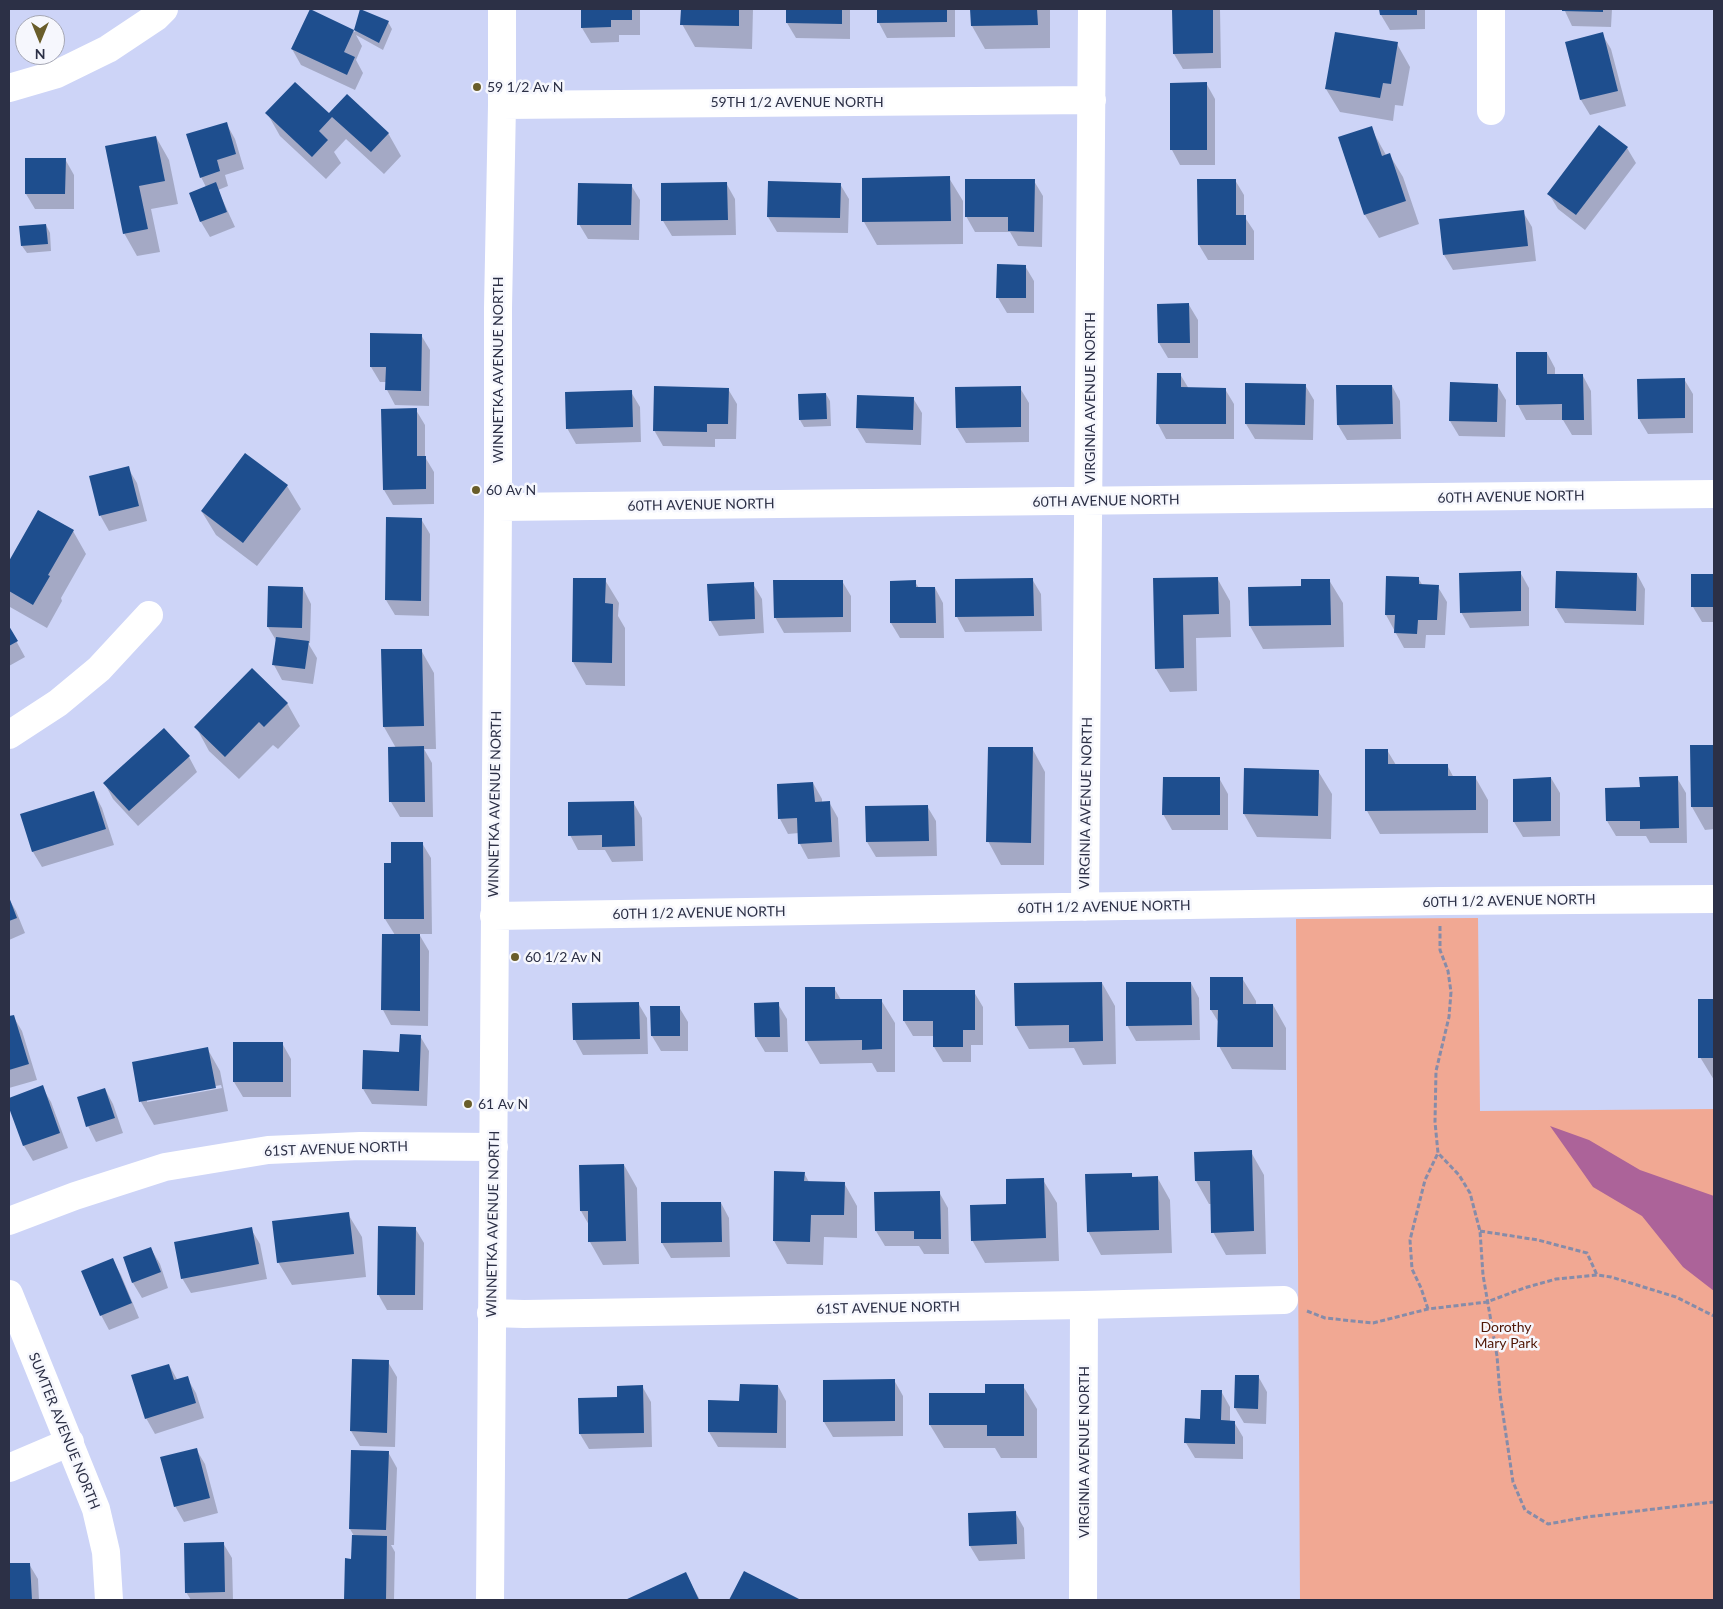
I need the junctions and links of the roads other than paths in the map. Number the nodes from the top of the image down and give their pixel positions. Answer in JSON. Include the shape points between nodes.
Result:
{"nodes":[{"id":1,"x":164,"y":9,"type":"edge"},
{"id":2,"x":502,"y":9,"type":"edge"},
{"id":3,"x":1092,"y":9,"type":"edge"},
{"id":4,"x":1491,"y":9,"type":"edge"},
{"id":5,"x":9,"y":88,"type":"edge"},
{"id":6,"x":1092,"y":100,"type":"junction"},
{"id":7,"x":502,"y":105,"type":"junction"},
{"id":8,"x":1491,"y":111,"type":"dead end"},
{"id":9,"x":1714,"y":494,"type":"edge"},
{"id":10,"x":1089,"y":501,"type":"junction"},
{"id":11,"x":498,"y":507,"type":"junction"},
{"id":12,"x":149,"y":615,"type":"dead end"},
{"id":13,"x":9,"y":736,"type":"edge"},
{"id":14,"x":1714,"y":899,"type":"edge"},
{"id":15,"x":1085,"y":907,"type":"junction"},
{"id":16,"x":494,"y":916,"type":"junction"},
{"id":17,"x":494,"y":1147,"type":"junction"},
{"id":18,"x":9,"y":1221,"type":"edge"},
{"id":19,"x":9,"y":1294,"type":"edge"},
{"id":20,"x":1284,"y":1300,"type":"road end"},
{"id":21,"x":1084,"y":1305,"type":"junction"},
{"id":22,"x":491,"y":1313,"type":"junction"},
{"id":23,"x":70,"y":1442,"type":"junction"},
{"id":24,"x":9,"y":1468,"type":"edge"},
{"id":25,"x":109,"y":1600,"type":"edge"},
{"id":26,"x":490,"y":1600,"type":"edge"},
{"id":27,"x":1083,"y":1600,"type":"edge"}],
"edges":[{"from":1,"to":5,"type":"street","via":[[99,53],[57,74]]},
{"from":2,"to":7,"type":"street","name":"WINNETKA AVENUE NORTH"},
{"from":3,"to":6,"type":"street","name":"VIRGINIA AVENUE NORTH"},
{"from":4,"to":8,"type":"street"},
{"from":6,"to":7,"type":"street","name":"59TH 1/2 AVENUE NORTH"},
{"from":6,"to":10,"type":"street","name":"VIRGINIA AVENUE NORTH"},
{"from":7,"to":11,"type":"street","name":"WINNETKA AVENUE NORTH"},
{"from":9,"to":10,"type":"street","name":"60TH AVENUE NORTH"},
{"from":10,"to":11,"type":"street","name":"60TH AVENUE NORTH"},
{"from":10,"to":15,"type":"street","name":"VIRGINIA AVENUE NORTH"},
{"from":11,"to":16,"type":"street","name":"WINNETKA AVENUE NORTH"},
{"from":12,"to":13,"type":"street","via":[[99,669],[58,703]]},
{"from":14,"to":15,"type":"street","name":"60TH 1/2 AVENUE NORTH"},
{"from":15,"to":16,"type":"street","name":"60TH 1/2 AVENUE NORTH"},
{"from":16,"to":17,"type":"street","name":"WINNETKA AVENUE NORTH"},
{"from":17,"to":18,"type":"street","name":"61ST AVENUE NORTH","via":[[360,1146],[268,1150],[165,1167]]},
{"from":17,"to":22,"type":"street","name":"WINNETKA AVENUE NORTH"},
{"from":19,"to":23,"type":"street","name":"SUMTER AVENUE NORTH"},
{"from":20,"to":21,"type":"street","name":"61ST AVENUE NORTH"},
{"from":21,"to":22,"type":"street","name":"61ST AVENUE NORTH"},
{"from":21,"to":27,"type":"street","name":"VIRGINIA AVENUE NORTH"},
{"from":22,"to":26,"type":"street","name":"WINNETKA AVENUE NORTH"},
{"from":23,"to":24,"type":"street"},
{"from":23,"to":25,"type":"street","name":"SUMTER AVENUE NORTH","via":[[96,1509],[106,1552]]}]}
